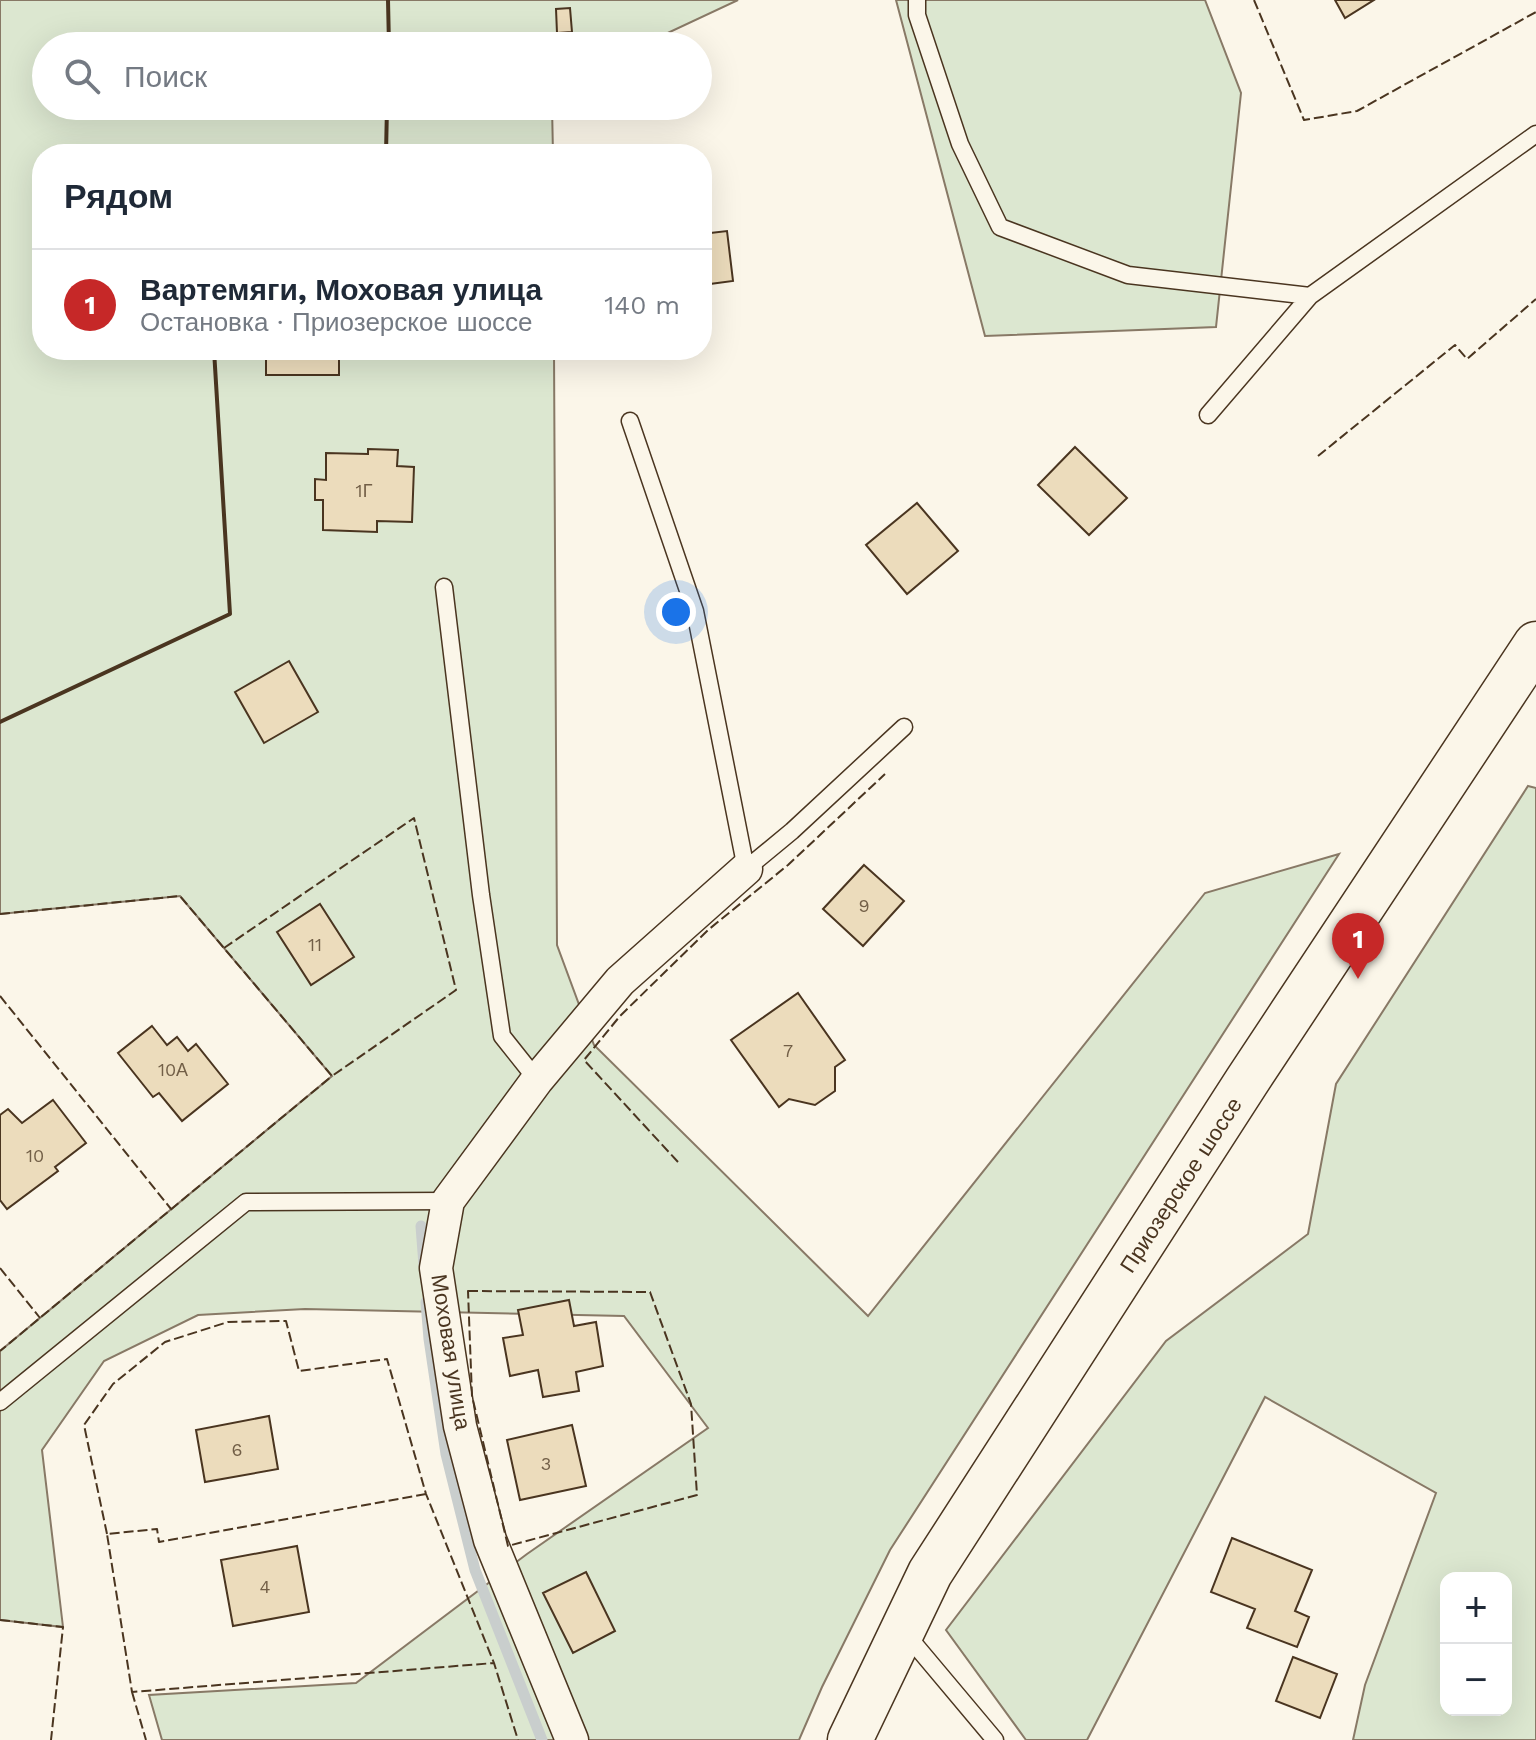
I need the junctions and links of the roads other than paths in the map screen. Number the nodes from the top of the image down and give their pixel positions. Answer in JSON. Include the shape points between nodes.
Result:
{"nodes":[{"id":1,"x":917,"y":0,"type":"edge"},
{"id":2,"x":1536,"y":134,"type":"edge"},
{"id":3,"x":1310,"y":296,"type":"junction"},
{"id":4,"x":1208,"y":415,"type":"dead end"},
{"id":5,"x":630,"y":421,"type":"dead end"},
{"id":6,"x":444,"y":587,"type":"dead end"},
{"id":7,"x":1536,"y":644,"type":"edge"},
{"id":8,"x":904,"y":727,"type":"dead end"},
{"id":9,"x":746,"y":869,"type":"junction"},
{"id":10,"x":537,"y":1080,"type":"junction"},
{"id":11,"x":448,"y":1201,"type":"junction"},
{"id":12,"x":0,"y":1402,"type":"edge"},
{"id":13,"x":902,"y":1629,"type":"junction"},
{"id":14,"x":572,"y":1740,"type":"edge"},
{"id":15,"x":850,"y":1740,"type":"edge"},
{"id":16,"x":995,"y":1740,"type":"edge"}],
"edges":[{"from":1,"to":3,"type":"lane","via":[[917,15],[960,144],[1000,227],[1128,275]]},
{"from":2,"to":3,"type":"lane"},
{"from":3,"to":4,"type":"lane"},
{"from":5,"to":9,"type":"lane","via":[[695,611]]},
{"from":6,"to":10,"type":"lane","via":[[502,1036]]},
{"from":7,"to":13,"type":"main road","name":"Приозерское шоссе","via":[[930,1573]]},
{"from":8,"to":9,"type":"lane"},
{"from":9,"to":10,"type":"street","name":"Моховая улица","via":[[620,981]]},
{"from":10,"to":11,"type":"street","name":"Моховая улица"},
{"from":11,"to":12,"type":"lane","via":[[246,1202]]},
{"from":11,"to":14,"type":"street","name":"Моховая улица","via":[[436,1268],[460,1426],[490,1540]]},
{"from":13,"to":15,"type":"main road","name":"Приозерское шоссе"},
{"from":13,"to":16,"type":"lane"}]}
